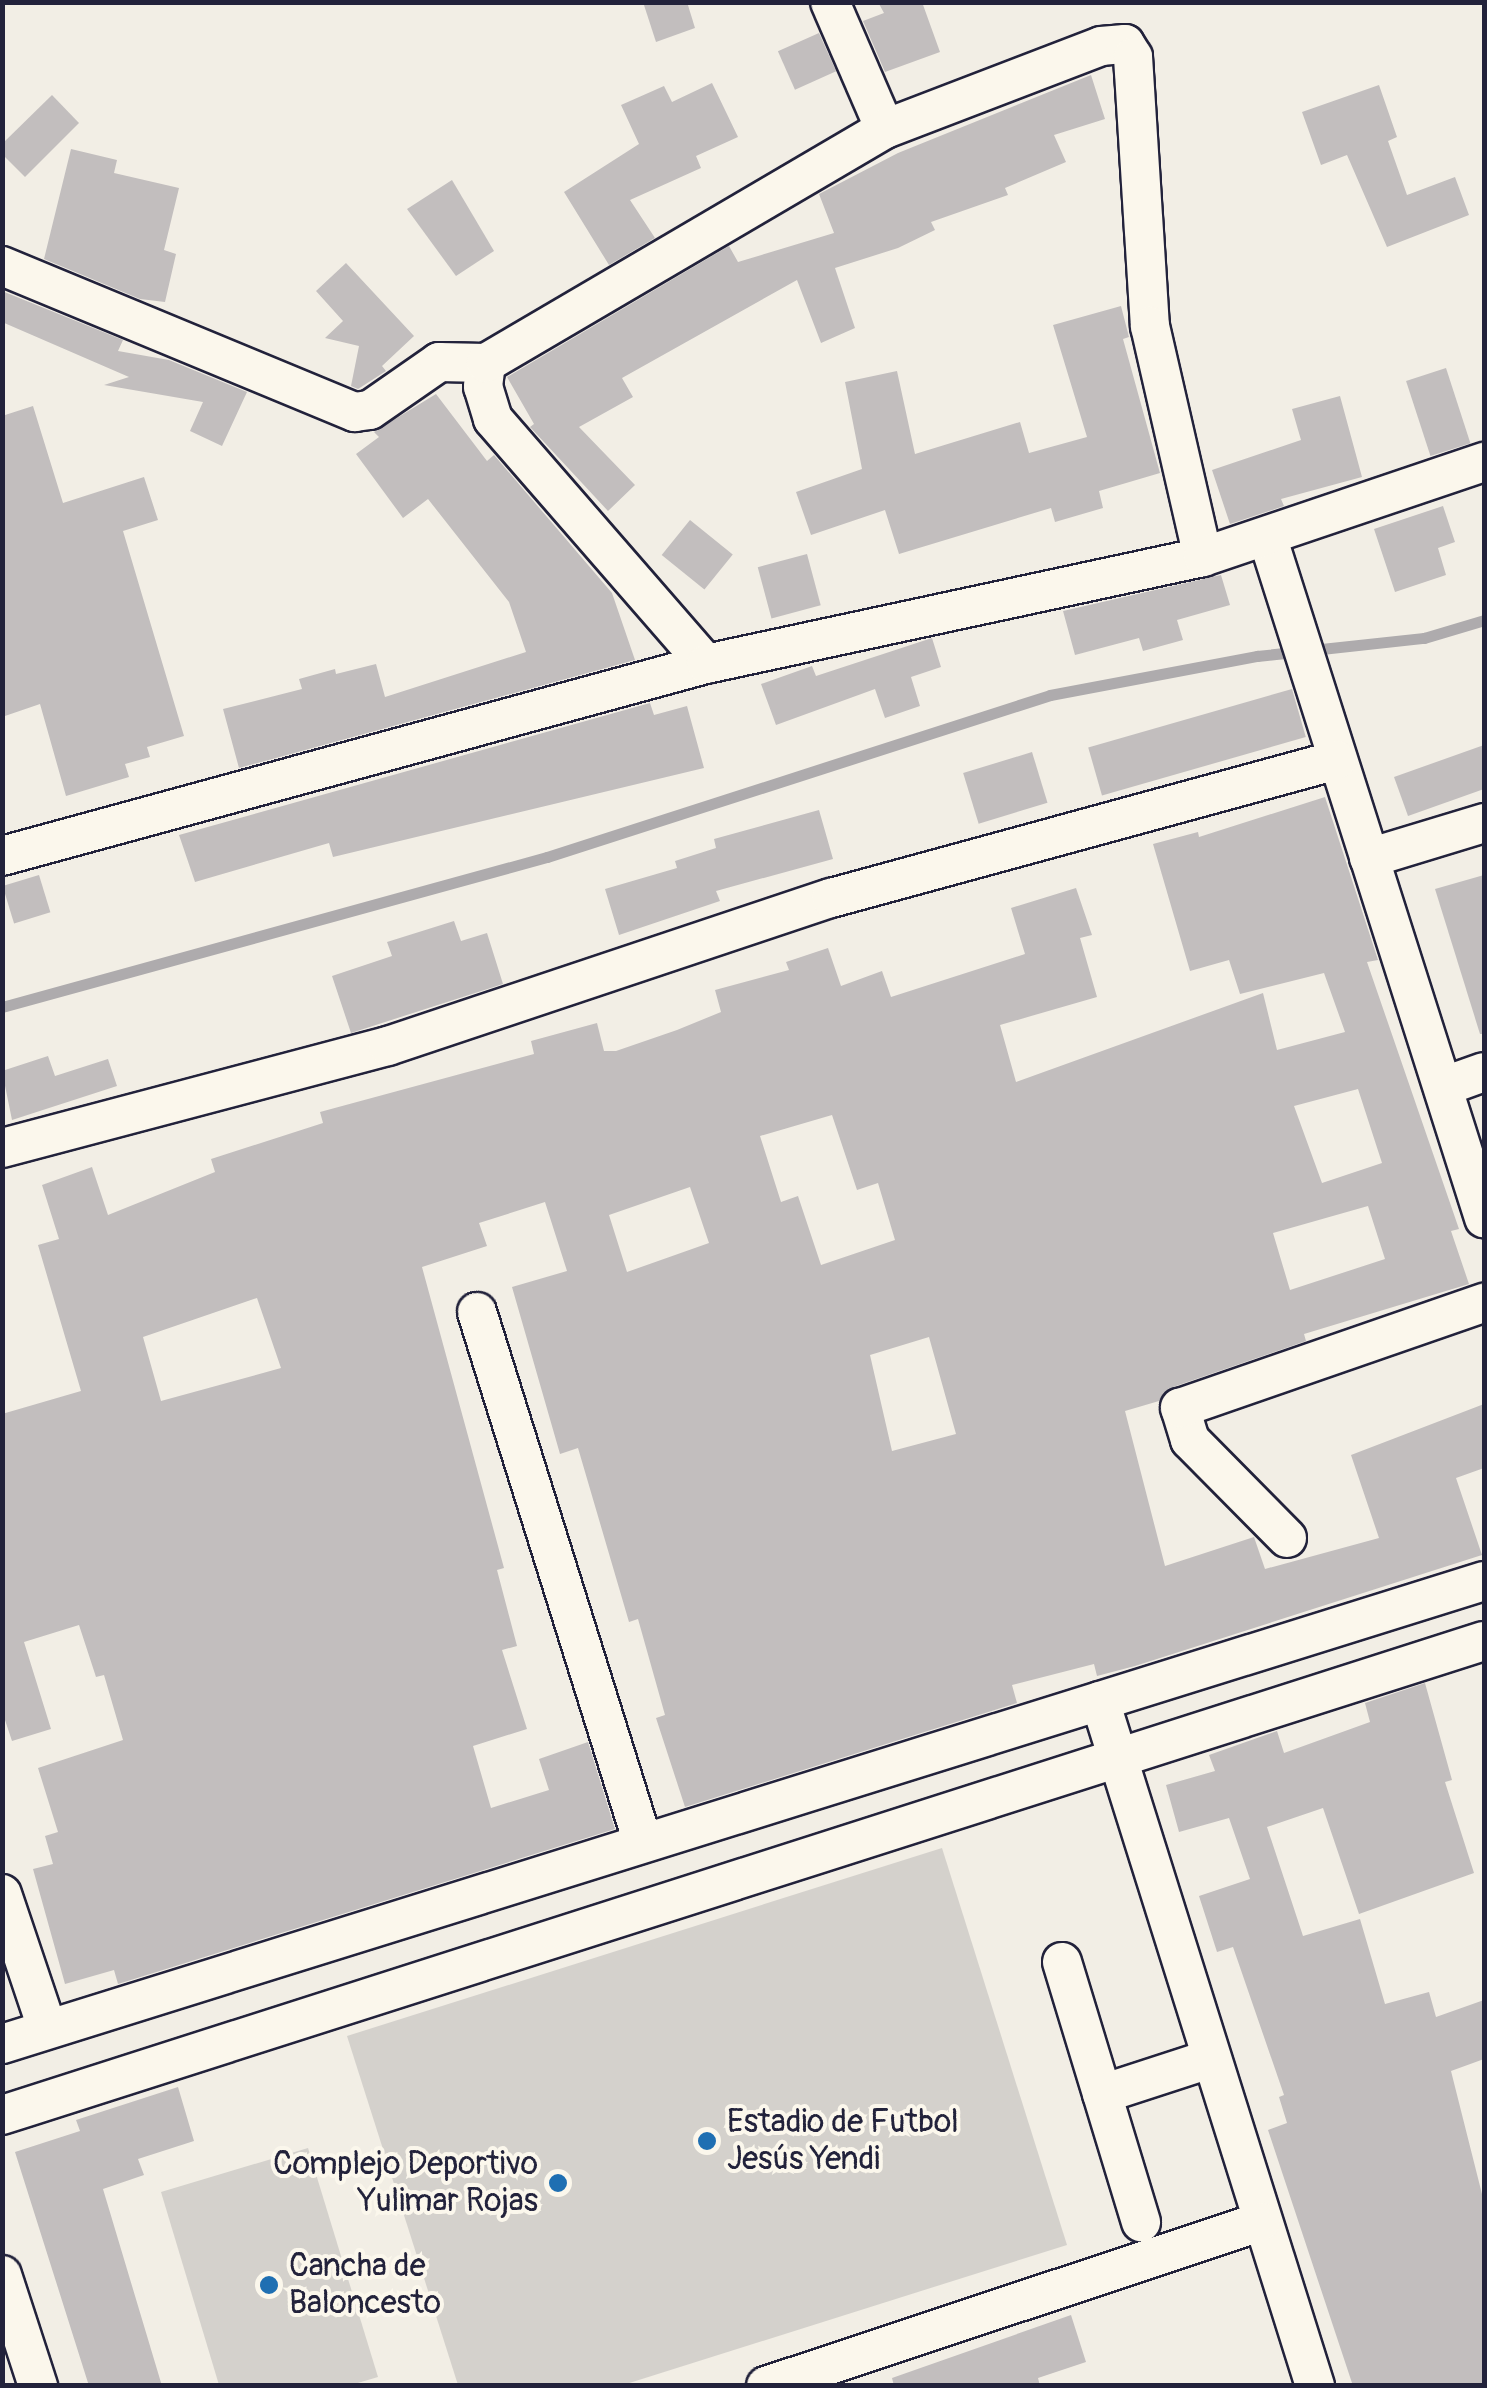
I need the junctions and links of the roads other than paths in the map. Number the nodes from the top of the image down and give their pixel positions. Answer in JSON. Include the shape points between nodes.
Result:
{"nodes":[{"id":1,"x":830,"y":2,"type":"edge"},
{"id":2,"x":885,"y":129,"type":"junction"},
{"id":3,"x":2,"y":266,"type":"edge"},
{"id":4,"x":486,"y":362,"type":"junction"},
{"id":5,"x":1484,"y":462,"type":"edge"},
{"id":6,"x":1273,"y":555,"type":"junction"},
{"id":7,"x":1203,"y":557,"type":"junction"},
{"id":8,"x":706,"y":664,"type":"junction"},
{"id":9,"x":1333,"y":744,"type":"junction"},
{"id":10,"x":1484,"y":822,"type":"edge"},
{"id":11,"x":2,"y":856,"type":"edge"},
{"id":12,"x":1369,"y":858,"type":"junction"},
{"id":13,"x":1484,"y":1072,"type":"edge"},
{"id":14,"x":1445,"y":1086,"type":"junction"},
{"id":15,"x":2,"y":1148,"type":"edge"},
{"id":16,"x":1484,"y":1218,"type":"edge"},
{"id":17,"x":1484,"y":1304,"type":"edge"},
{"id":18,"x":478,"y":1312,"type":"dead end"},
{"id":19,"x":1287,"y":1538,"type":"dead end"},
{"id":20,"x":1484,"y":1582,"type":"edge"},
{"id":21,"x":1484,"y":1641,"type":"edge"},
{"id":22,"x":1100,"y":1701,"type":"junction"},
{"id":23,"x":1119,"y":1756,"type":"junction"},
{"id":24,"x":643,"y":1843,"type":"junction"},
{"id":25,"x":2,"y":1894,"type":"edge"},
{"id":26,"x":1062,"y":1962,"type":"dead end"},
{"id":27,"x":47,"y":2028,"type":"junction"},
{"id":28,"x":2,"y":2044,"type":"edge"},
{"id":29,"x":1210,"y":2059,"type":"junction"},
{"id":30,"x":1102,"y":2094,"type":"junction"},
{"id":31,"x":2,"y":2115,"type":"edge"},
{"id":32,"x":1141,"y":2222,"type":"dead end"},
{"id":33,"x":1260,"y":2222,"type":"junction"},
{"id":34,"x":2,"y":2275,"type":"edge"},
{"id":35,"x":38,"y":2386,"type":"edge"},
{"id":36,"x":766,"y":2386,"type":"edge"},
{"id":37,"x":1314,"y":2386,"type":"edge"}],
"edges":[{"from":1,"to":2,"type":"street"},
{"from":2,"to":4,"type":"street"},
{"from":2,"to":7,"type":"street","via":[[1101,46],[1125,44],[1133,57],[1150,326]]},
{"from":3,"to":4,"type":"street","via":[[355,412],[370,410],[439,362]]},
{"from":4,"to":8,"type":"street","via":[[483,387],[493,419]]},
{"from":5,"to":6,"type":"street"},
{"from":6,"to":7,"type":"street"},
{"from":6,"to":9,"type":"street"},
{"from":7,"to":8,"type":"street"},
{"from":8,"to":11,"type":"street"},
{"from":9,"to":12,"type":"street"},
{"from":9,"to":15,"type":"street","via":[[830,898],[388,1046]]},
{"from":10,"to":12,"type":"street"},
{"from":12,"to":14,"type":"street"},
{"from":13,"to":14,"type":"street"},
{"from":14,"to":16,"type":"street"},
{"from":17,"to":19,"type":"street","via":[[1180,1408],[1190,1440]]},
{"from":18,"to":24,"type":"street"},
{"from":20,"to":22,"type":"street"},
{"from":21,"to":23,"type":"street"},
{"from":22,"to":23,"type":"street"},
{"from":22,"to":24,"type":"street"},
{"from":23,"to":29,"type":"street"},
{"from":23,"to":31,"type":"street"},
{"from":24,"to":27,"type":"street"},
{"from":25,"to":27,"type":"street"},
{"from":26,"to":30,"type":"street"},
{"from":27,"to":28,"type":"street"},
{"from":29,"to":30,"type":"street"},
{"from":29,"to":33,"type":"street"},
{"from":30,"to":32,"type":"street"},
{"from":33,"to":36,"type":"street"},
{"from":33,"to":37,"type":"street"},
{"from":34,"to":35,"type":"street"}]}
